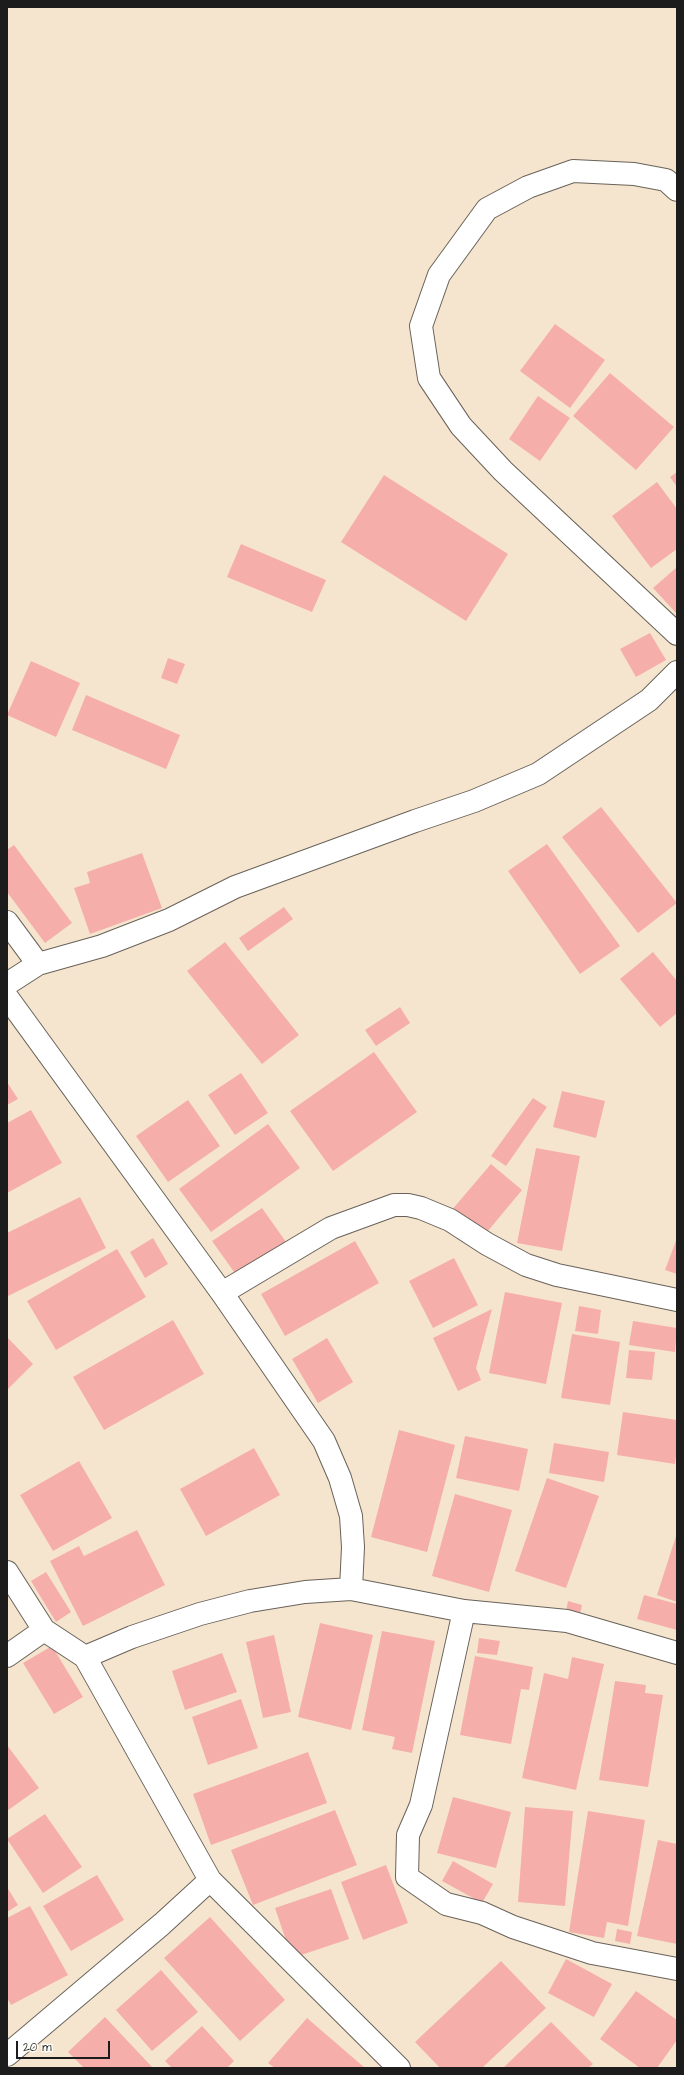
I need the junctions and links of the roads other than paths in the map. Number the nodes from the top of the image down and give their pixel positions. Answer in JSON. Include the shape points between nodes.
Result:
{"nodes":[{"id":1,"x":677,"y":190,"type":"edge"},
{"id":2,"x":677,"y":634,"type":"edge"},
{"id":3,"x":677,"y":672,"type":"edge"},
{"id":4,"x":7,"y":922,"type":"edge"},
{"id":5,"x":38,"y":964,"type":"junction"},
{"id":6,"x":7,"y":984,"type":"edge"},
{"id":7,"x":7,"y":997,"type":"edge"},
{"id":8,"x":222,"y":1293,"type":"junction"},
{"id":9,"x":677,"y":1300,"type":"edge"},
{"id":10,"x":7,"y":1572,"type":"edge"},
{"id":11,"x":351,"y":1589,"type":"junction"},
{"id":12,"x":464,"y":1611,"type":"junction"},
{"id":13,"x":44,"y":1630,"type":"junction"},
{"id":14,"x":677,"y":1653,"type":"edge"},
{"id":15,"x":7,"y":1656,"type":"edge"},
{"id":16,"x":85,"y":1657,"type":"junction"},
{"id":17,"x":210,"y":1880,"type":"junction"},
{"id":18,"x":677,"y":1969,"type":"edge"},
{"id":19,"x":7,"y":2055,"type":"edge"},
{"id":20,"x":399,"y":2068,"type":"edge"}],
"edges":[{"from":1,"to":2,"type":"street","via":[[666,180],[634,174],[573,171],[514,194],[487,209],[439,275],[422,326],[429,378],[461,426],[503,471]]},
{"from":3,"to":5,"type":"street","via":[[649,700],[538,774],[474,801],[414,820],[235,888],[169,920],[102,946]]},
{"from":4,"to":5,"type":"street"},
{"from":5,"to":6,"type":"street"},
{"from":7,"to":8,"type":"street"},
{"from":8,"to":9,"type":"street","via":[[331,1228],[394,1205],[408,1205],[450,1220],[526,1265],[557,1275]]},
{"from":8,"to":11,"type":"street","via":[[324,1441],[340,1478],[351,1516]]},
{"from":10,"to":13,"type":"street"},
{"from":11,"to":12,"type":"street"},
{"from":11,"to":16,"type":"street","via":[[305,1592],[250,1601],[200,1614],[132,1637]]},
{"from":12,"to":14,"type":"street","via":[[567,1621]]},
{"from":12,"to":18,"type":"street","via":[[421,1804],[408,1835],[407,1877],[446,1904],[482,1913],[513,1927],[592,1953]]},
{"from":13,"to":15,"type":"street"},
{"from":13,"to":16,"type":"street"},
{"from":16,"to":17,"type":"street"},
{"from":17,"to":19,"type":"street"},
{"from":17,"to":20,"type":"street"}]}
